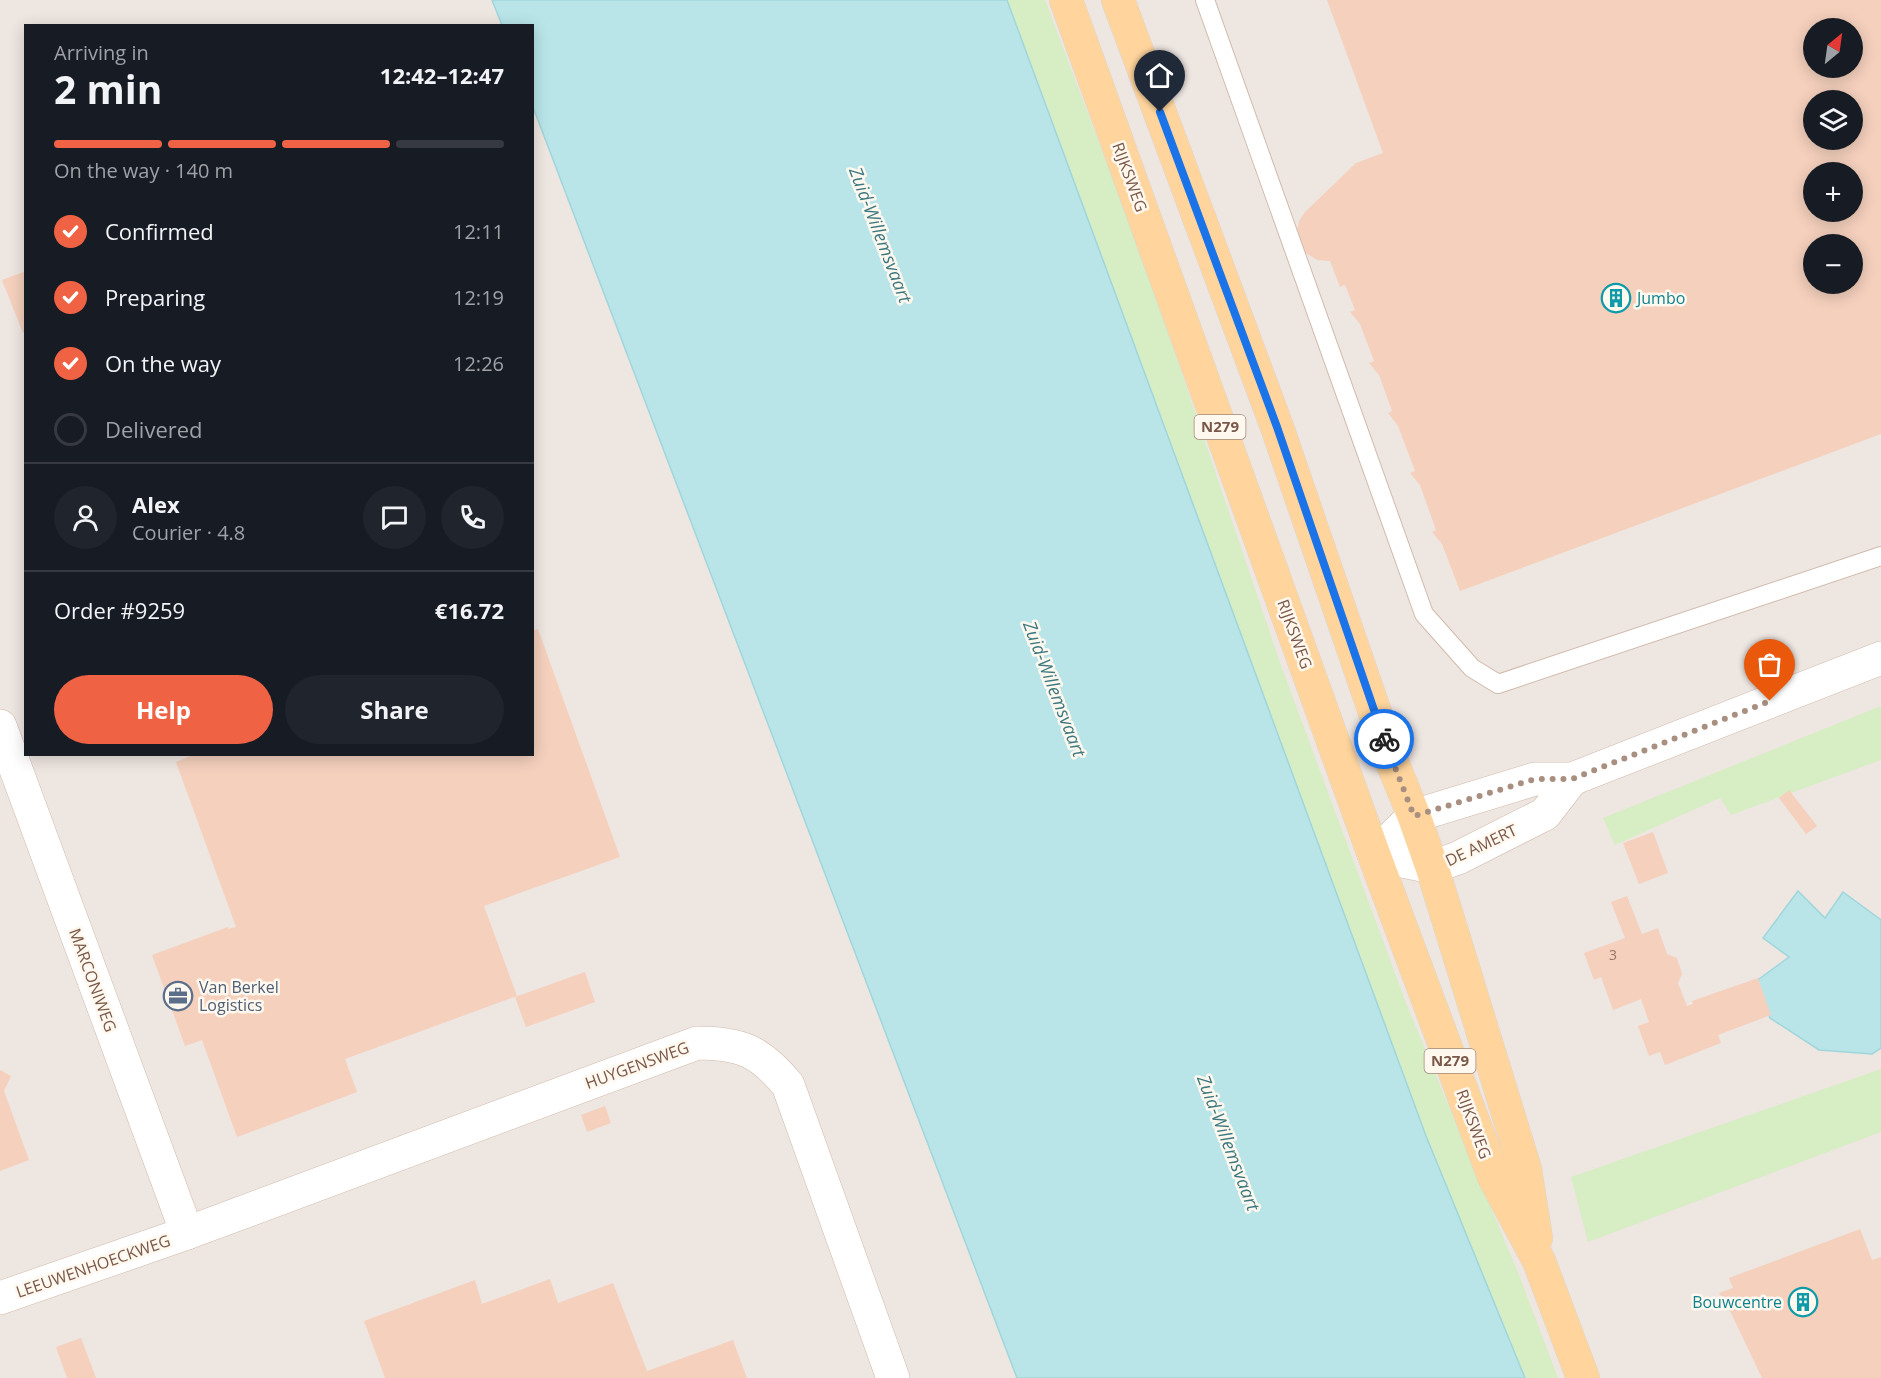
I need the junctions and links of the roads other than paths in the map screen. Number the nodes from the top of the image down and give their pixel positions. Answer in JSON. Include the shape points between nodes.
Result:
{"nodes":[{"id":1,"x":1066,"y":0,"type":"edge"},
{"id":2,"x":1118,"y":0,"type":"edge"},
{"id":3,"x":1205,"y":0,"type":"edge"},
{"id":4,"x":1881,"y":556,"type":"edge"},
{"id":5,"x":1881,"y":658,"type":"edge"},
{"id":6,"x":0,"y":726,"type":"edge"},
{"id":7,"x":1572,"y":779,"type":"junction"},
{"id":8,"x":1414,"y":816,"type":"junction"},
{"id":9,"x":1374,"y":855,"type":"junction"},
{"id":10,"x":1432,"y":867,"type":"junction"},
{"id":11,"x":187,"y":1233,"type":"junction"},
{"id":12,"x":1539,"y":1261,"type":"junction"},
{"id":13,"x":0,"y":1298,"type":"edge"},
{"id":14,"x":893,"y":1378,"type":"edge"},
{"id":15,"x":1583,"y":1378,"type":"edge"}],
"edges":[{"from":1,"to":9,"type":"main road","name":"RIJKSWEG","number":"N279"},
{"from":2,"to":8,"type":"main road","name":"RIJKSWEG","number":"N279","via":[[1277,427]]},
{"from":3,"to":4,"type":"lane","via":[[1424,614],[1472,668],[1498,684]]},
{"from":5,"to":7,"type":"street"},
{"from":6,"to":11,"type":"street","name":"MARCONIWEG"},
{"from":7,"to":8,"type":"street","via":[[1535,779]]},
{"from":7,"to":10,"type":"street","name":"DE AMERT","via":[[1545,814]]},
{"from":8,"to":9,"type":"street"},
{"from":8,"to":10,"type":"main road","name":"RIJKSWEG","number":"N279"},
{"from":9,"to":10,"type":"street","name":"DE AMERT"},
{"from":9,"to":12,"type":"main road","name":"RIJKSWEG","number":"N279","via":[[1494,1177]]},
{"from":10,"to":12,"type":"main road","name":"RIJKSWEG","number":"N279","via":[[1525,1169]]},
{"from":11,"to":13,"type":"street","name":"LEEUWENHOECKWEG"},
{"from":11,"to":14,"type":"street","name":"HUYGENSWEG","via":[[697,1043],[723,1043],[749,1050],[771,1065],[788,1085]]},
{"from":12,"to":15,"type":"main road","name":"RIJKSWEG","number":"N279"}]}
